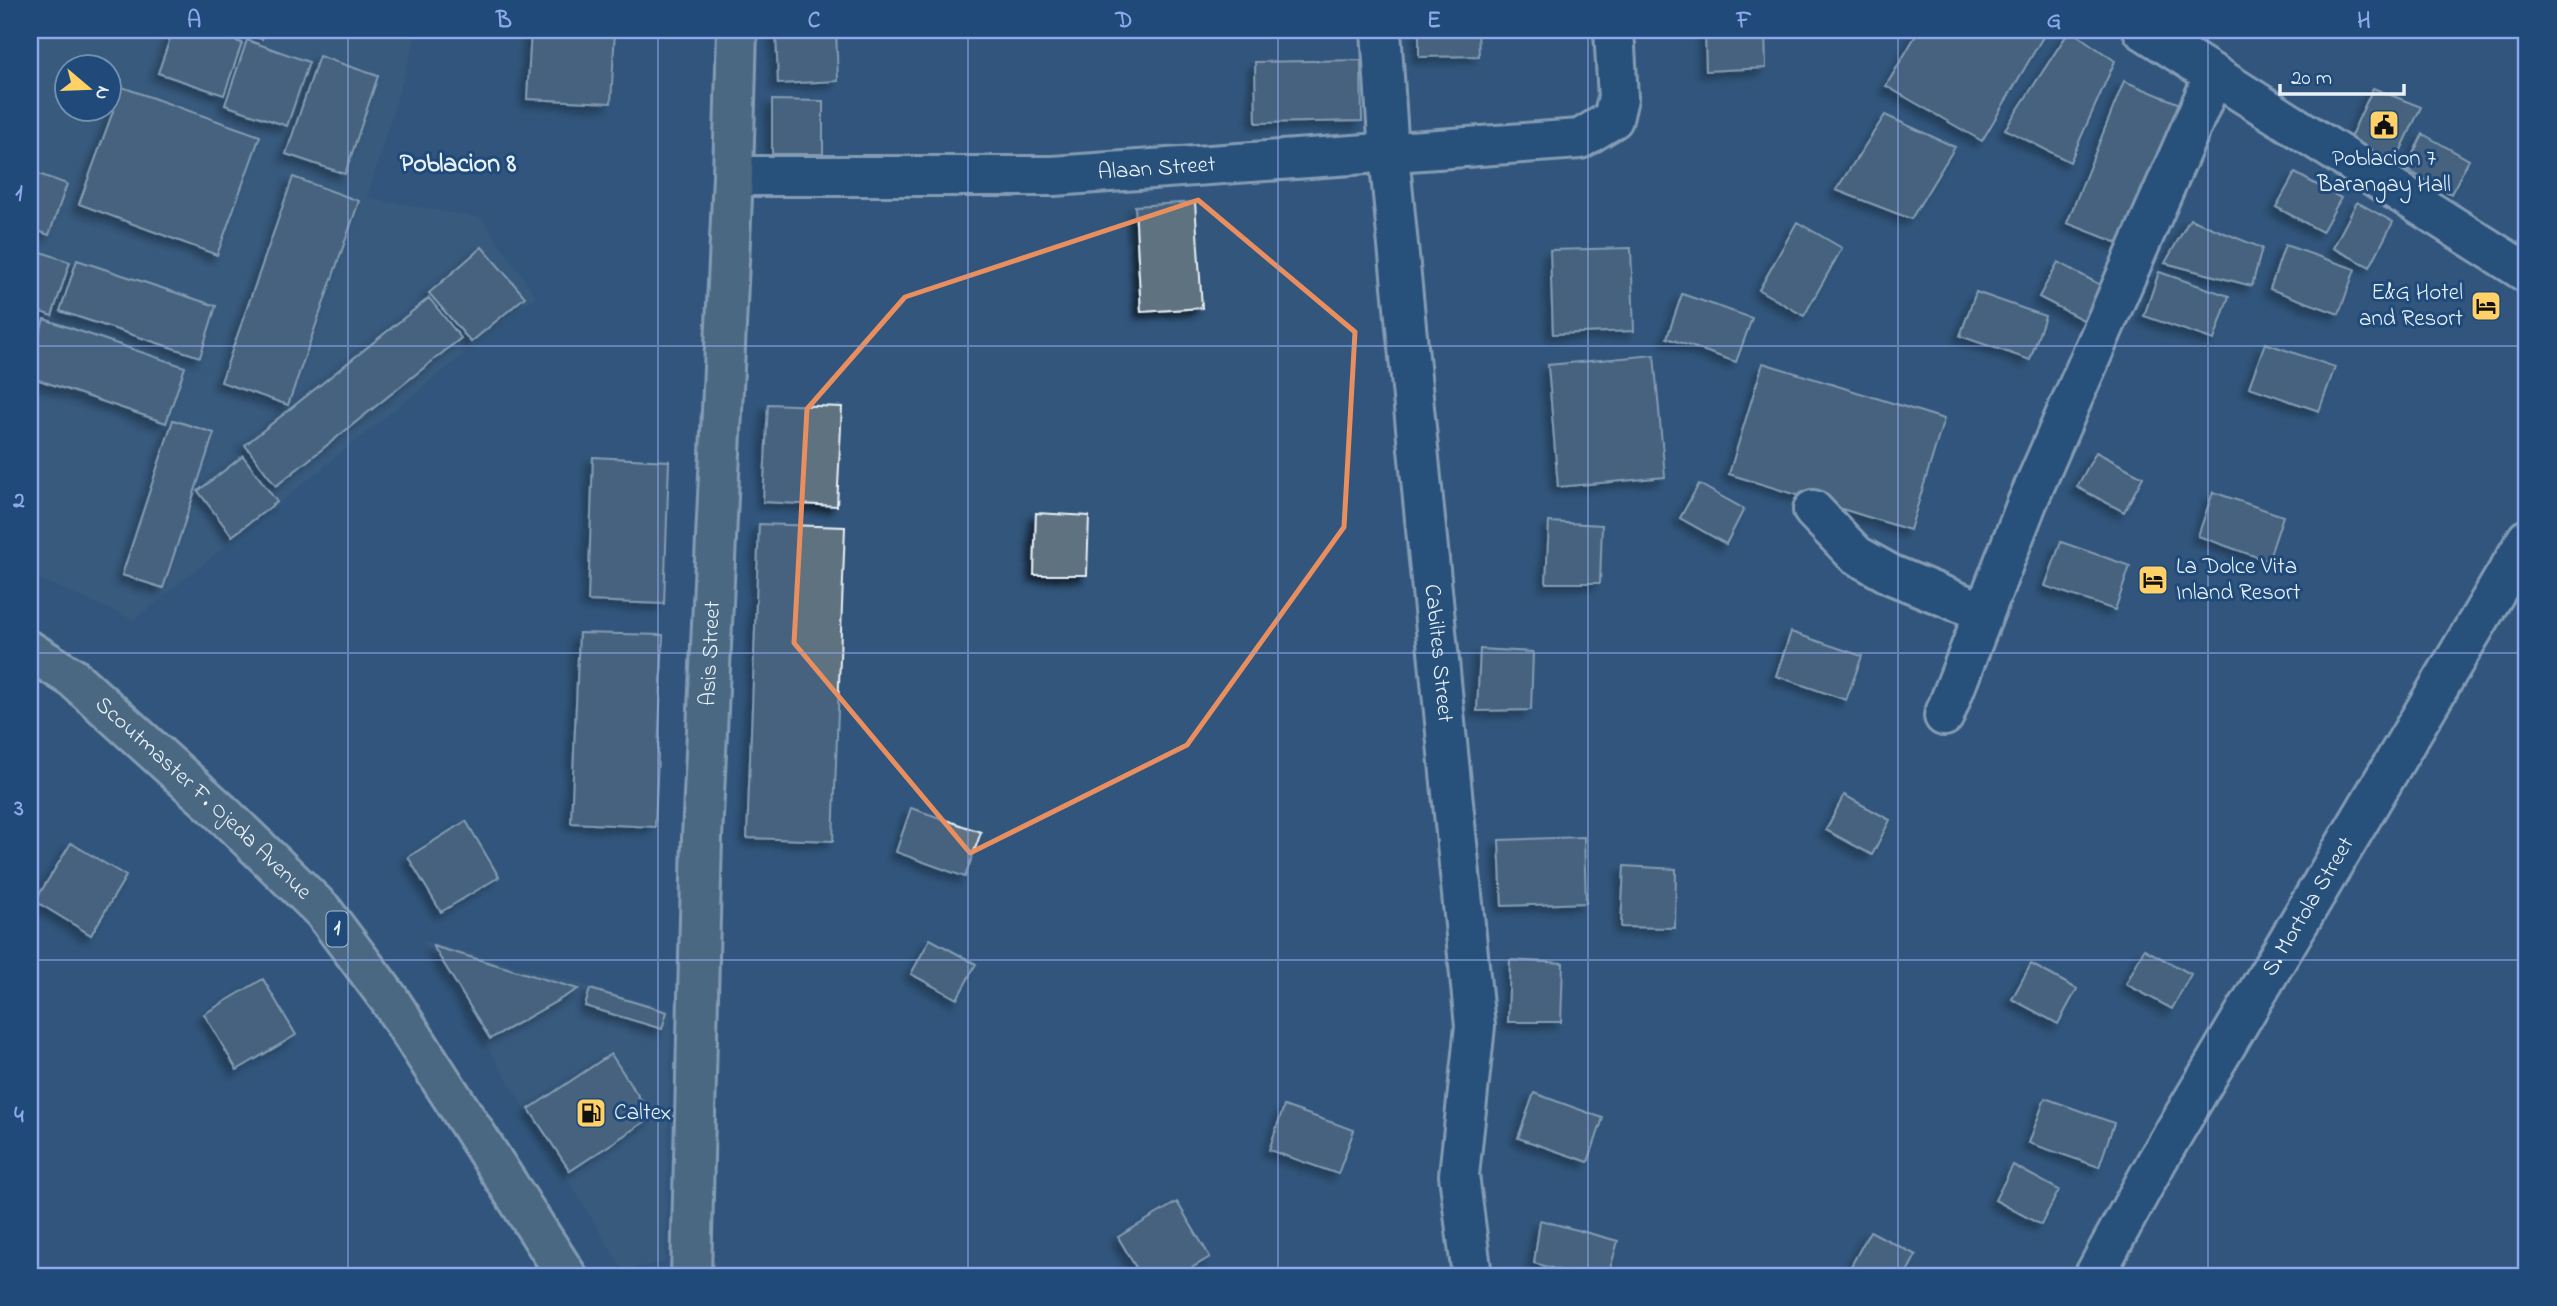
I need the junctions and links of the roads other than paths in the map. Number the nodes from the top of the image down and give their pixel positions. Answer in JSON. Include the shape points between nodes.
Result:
{"nodes":[{"id":1,"x":737,"y":30,"type":"edge"},
{"id":2,"x":1381,"y":30,"type":"edge"},
{"id":3,"x":1614,"y":30,"type":"edge"},
{"id":4,"x":2143,"y":30,"type":"edge"},
{"id":5,"x":2214,"y":75,"type":"junction"},
{"id":6,"x":1389,"y":154,"type":"junction"},
{"id":7,"x":733,"y":176,"type":"junction"},
{"id":8,"x":2527,"y":273,"type":"edge"},
{"id":9,"x":1813,"y":510,"type":"dead end"},
{"id":10,"x":2527,"y":539,"type":"edge"},
{"id":11,"x":1983,"y":612,"type":"junction"},
{"id":12,"x":30,"y":651,"type":"edge"},
{"id":13,"x":1944,"y":716,"type":"dead end"},
{"id":14,"x":566,"y":1276,"type":"edge"},
{"id":15,"x":691,"y":1276,"type":"edge"},
{"id":16,"x":1472,"y":1276,"type":"edge"},
{"id":17,"x":2094,"y":1276,"type":"edge"}],
"edges":[{"from":1,"to":7,"type":"main road","name":"Asis Street"},
{"from":2,"to":6,"type":"street","name":"Cabiltes Street"},
{"from":3,"to":6,"type":"street","name":"Alaan Street","via":[[1618,98],[1613,119],[1580,139]]},
{"from":4,"to":5,"type":"street"},
{"from":5,"to":8,"type":"street"},
{"from":5,"to":11,"type":"street"},
{"from":6,"to":7,"type":"street","name":"Alaan Street","via":[[1053,176]]},
{"from":6,"to":16,"type":"street","name":"Cabiltes Street","via":[[1475,1026],[1459,1175]]},
{"from":7,"to":15,"type":"main road","name":"Asis Street","via":[[702,838]]},
{"from":9,"to":11,"type":"street","via":[[1856,555],[1892,575]]},
{"from":10,"to":17,"type":"street","name":"S. Mortola Street","via":[[2157,1161]]},
{"from":11,"to":13,"type":"street"},
{"from":12,"to":14,"type":"main road","name":"Scoutmaster F. Ojeda Avenue","number":"1","via":[[73,678],[323,911],[389,999]]}]}
